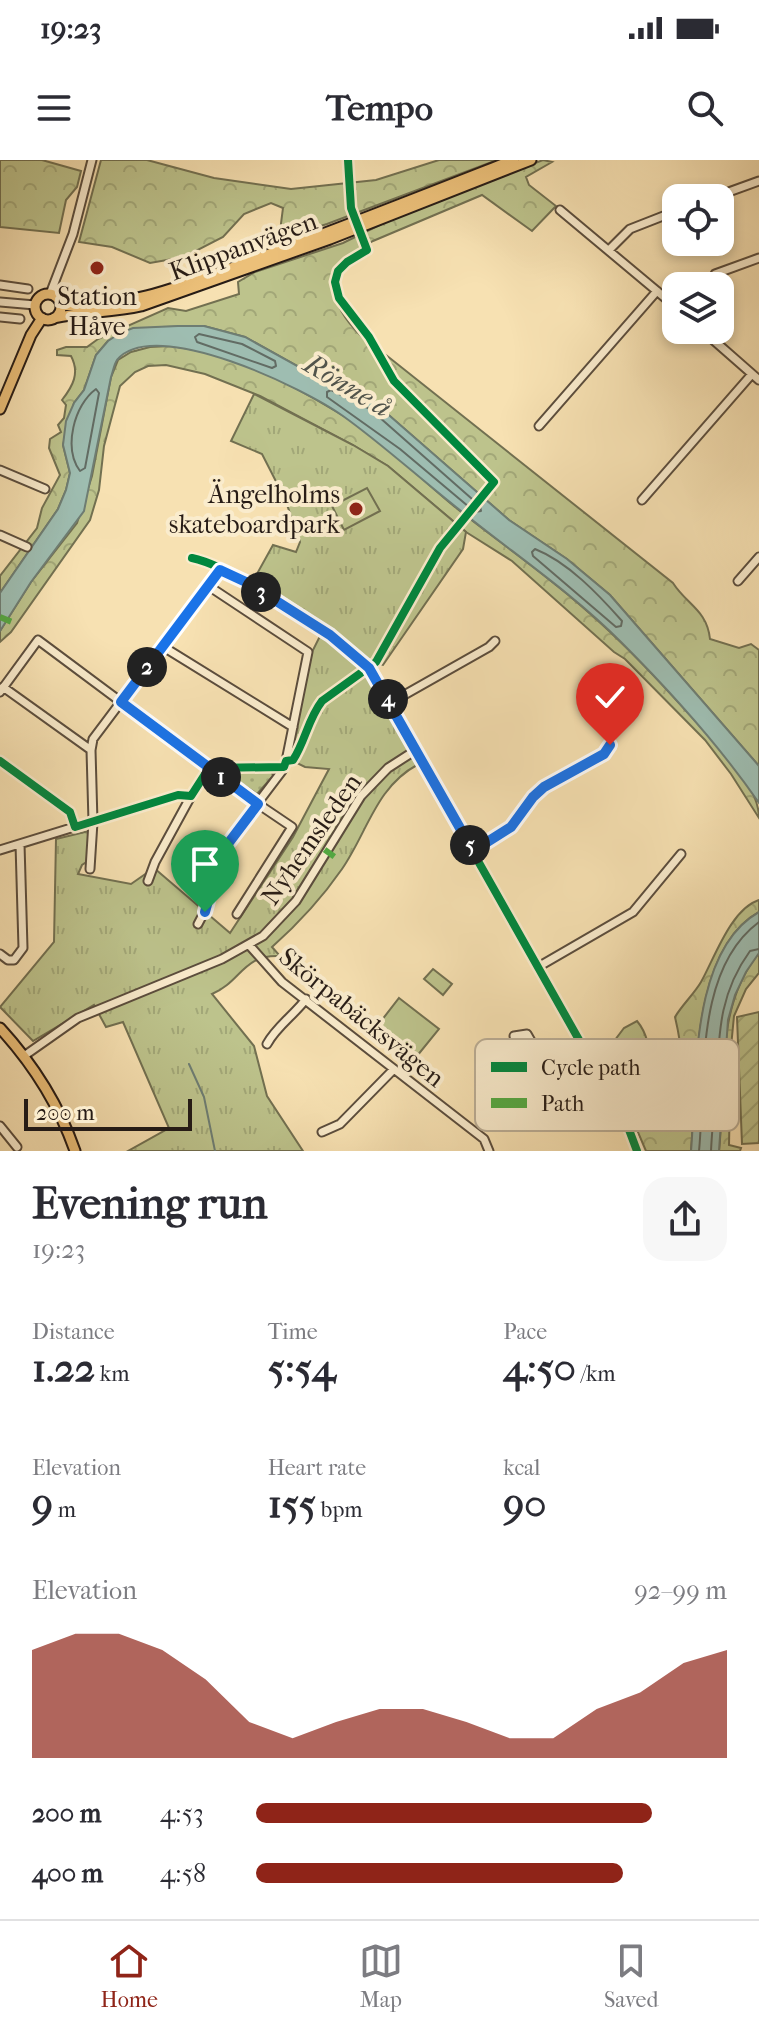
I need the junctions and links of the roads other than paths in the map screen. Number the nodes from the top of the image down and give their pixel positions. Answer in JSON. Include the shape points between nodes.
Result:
{"nodes":[{"id":1,"x":92,"y":160,"type":"edge"},
{"id":2,"x":513,"y":160,"type":"edge"},
{"id":3,"x":531,"y":160,"type":"edge"},
{"id":4,"x":759,"y":181,"type":"edge"},
{"id":5,"x":734,"y":190,"type":"edge"},
{"id":6,"x":560,"y":210,"type":"dead end"},
{"id":7,"x":662,"y":216,"type":"edge"},
{"id":8,"x":609,"y":250,"type":"junction"},
{"id":9,"x":759,"y":258,"type":"edge"},
{"id":10,"x":720,"y":272,"type":"edge"},
{"id":11,"x":0,"y":285,"type":"edge"},
{"id":12,"x":28,"y":289,"type":"dead end"},
{"id":13,"x":657,"y":291,"type":"junction"},
{"id":14,"x":50,"y":294,"type":"junction"},
{"id":15,"x":662,"y":295,"type":"edge"},
{"id":16,"x":0,"y":302,"type":"edge"},
{"id":17,"x":35,"y":305,"type":"junction"},
{"id":18,"x":61,"y":305,"type":"junction"},
{"id":19,"x":0,"y":317,"type":"edge"},
{"id":20,"x":42,"y":318,"type":"junction"},
{"id":21,"x":54,"y":318,"type":"junction"},
{"id":22,"x":20,"y":319,"type":"dead end"},
{"id":23,"x":718,"y":344,"type":"edge"},
{"id":24,"x":752,"y":374,"type":"junction"},
{"id":25,"x":759,"y":380,"type":"edge"},
{"id":26,"x":2,"y":398,"type":"edge"},
{"id":27,"x":0,"y":409,"type":"edge"},
{"id":28,"x":539,"y":426,"type":"dead end"},
{"id":29,"x":0,"y":470,"type":"edge"},
{"id":30,"x":45,"y":489,"type":"dead end"},
{"id":31,"x":642,"y":500,"type":"dead end"},
{"id":32,"x":0,"y":535,"type":"edge"},
{"id":33,"x":27,"y":547,"type":"dead end"},
{"id":34,"x":759,"y":557,"type":"edge"},
{"id":35,"x":192,"y":558,"type":"dead end"},
{"id":36,"x":220,"y":570,"type":"junction"},
{"id":37,"x":738,"y":581,"type":"dead end"},
{"id":38,"x":207,"y":585,"type":"junction"},
{"id":39,"x":495,"y":641,"type":"dead end"},
{"id":40,"x":162,"y":646,"type":"junction"},
{"id":41,"x":2,"y":689,"type":"edge"},
{"id":42,"x":121,"y":702,"type":"junction"},
{"id":43,"x":390,"y":703,"type":"junction"},
{"id":44,"x":293,"y":727,"type":"junction"},
{"id":45,"x":610,"y":745,"type":"dead end"},
{"id":46,"x":91,"y":750,"type":"junction"},
{"id":47,"x":416,"y":750,"type":"junction"},
{"id":48,"x":0,"y":761,"type":"edge"},
{"id":49,"x":284,"y":767,"type":"junction"},
{"id":50,"x":209,"y":768,"type":"junction"},
{"id":51,"x":191,"y":796,"type":"junction"},
{"id":52,"x":259,"y":802,"type":"junction"},
{"id":53,"x":93,"y":822,"type":"junction"},
{"id":54,"x":75,"y":827,"type":"junction"},
{"id":55,"x":20,"y":844,"type":"junction"},
{"id":56,"x":1,"y":847,"type":"edge"},
{"id":57,"x":473,"y":851,"type":"junction"},
{"id":58,"x":681,"y":854,"type":"dead end"},
{"id":59,"x":90,"y":869,"type":"dead end"},
{"id":60,"x":148,"y":881,"type":"dead end"},
{"id":61,"x":237,"y":914,"type":"dead end"},
{"id":62,"x":198,"y":924,"type":"dead end"},
{"id":63,"x":249,"y":945,"type":"junction"},
{"id":64,"x":0,"y":954,"type":"edge"},
{"id":65,"x":538,"y":967,"type":"junction"},
{"id":66,"x":306,"y":999,"type":"junction"},
{"id":67,"x":0,"y":1028,"type":"edge"},
{"id":68,"x":515,"y":1039,"type":"edge"},
{"id":69,"x":530,"y":1039,"type":"edge"},
{"id":70,"x":579,"y":1039,"type":"edge"},
{"id":71,"x":267,"y":1044,"type":"dead end"},
{"id":72,"x":24,"y":1056,"type":"junction"},
{"id":73,"x":393,"y":1070,"type":"junction"},
{"id":74,"x":0,"y":1126,"type":"edge"},
{"id":75,"x":629,"y":1131,"type":"edge"},
{"id":76,"x":322,"y":1132,"type":"dead end"},
{"id":77,"x":17,"y":1147,"type":"dead end"},
{"id":78,"x":489,"y":1149,"type":"edge"},
{"id":79,"x":75,"y":1151,"type":"edge"},
{"id":80,"x":637,"y":1151,"type":"edge"}],
"edges":[{"from":1,"to":14,"type":"street","via":[[73,234]]},
{"from":2,"to":18,"type":"main road","name":"Klippanvägen","via":[[143,298]]},
{"from":3,"to":21,"type":"main road","name":"Klippanvägen","via":[[141,306]]},
{"from":4,"to":5,"type":"street"},
{"from":6,"to":8,"type":"street"},
{"from":7,"to":8,"type":"street","via":[[632,227]]},
{"from":8,"to":13,"type":"street"},
{"from":9,"to":10,"type":"street"},
{"from":11,"to":12,"type":"street"},
{"from":13,"to":15,"type":"street"},
{"from":13,"to":28,"type":"street"},
{"from":14,"to":17,"type":"main road"},
{"from":14,"to":18,"type":"main road"},
{"from":16,"to":17,"type":"street"},
{"from":17,"to":20,"type":"main road"},
{"from":18,"to":21,"type":"main road"},
{"from":19,"to":22,"type":"street"},
{"from":20,"to":21,"type":"main road","name":"Klippanvägen"},
{"from":20,"to":26,"type":"main road"},
{"from":23,"to":24,"type":"street"},
{"from":24,"to":25,"type":"street"},
{"from":24,"to":31,"type":"street"},
{"from":26,"to":27,"type":"main road"},
{"from":29,"to":30,"type":"street"},
{"from":32,"to":33,"type":"street"},
{"from":34,"to":37,"type":"street"},
{"from":35,"to":36,"type":"street"},
{"from":36,"to":38,"type":"street"},
{"from":36,"to":43,"type":"street","via":[[356,655]]},
{"from":38,"to":40,"type":"street"},
{"from":38,"to":44,"type":"street","via":[[308,652]]},
{"from":39,"to":43,"type":"street"},
{"from":40,"to":42,"type":"street"},
{"from":40,"to":44,"type":"street"},
{"from":41,"to":42,"type":"street","via":[[38,640]]},
{"from":41,"to":46,"type":"street"},
{"from":42,"to":46,"type":"street","via":[[93,739]]},
{"from":42,"to":50,"type":"street"},
{"from":43,"to":47,"type":"street"},
{"from":44,"to":49,"type":"street"},
{"from":45,"to":57,"type":"street","via":[[604,754],[538,792],[511,827]]},
{"from":46,"to":53,"type":"street"},
{"from":47,"to":57,"type":"street"},
{"from":47,"to":63,"type":"street","name":"Nyhemsleden","via":[[388,768],[361,796],[296,901],[272,929]]},
{"from":48,"to":54,"type":"street","via":[[70,812]]},
{"from":49,"to":50,"type":"street"},
{"from":49,"to":52,"type":"street"},
{"from":50,"to":51,"type":"street"},
{"from":50,"to":52,"type":"street"},
{"from":51,"to":53,"type":"street","via":[[178,795]]},
{"from":51,"to":60,"type":"street"},
{"from":52,"to":61,"type":"street","via":[[292,827]]},
{"from":52,"to":62,"type":"street","via":[[221,853]]},
{"from":53,"to":54,"type":"street"},
{"from":53,"to":59,"type":"street"},
{"from":54,"to":55,"type":"street"},
{"from":55,"to":56,"type":"street"},
{"from":55,"to":64,"type":"street","via":[[24,944],[17,958],[8,960]]},
{"from":57,"to":65,"type":"street"},
{"from":58,"to":65,"type":"street","via":[[633,912]]},
{"from":63,"to":66,"type":"street","name":"Skörpabäcksvägen","via":[[277,978]]},
{"from":63,"to":72,"type":"street","name":"Nyhemsleden","via":[[78,1018]]},
{"from":65,"to":70,"type":"street"},
{"from":66,"to":71,"type":"street"},
{"from":66,"to":73,"type":"street","name":"Skörpabäcksvägen"},
{"from":67,"to":72,"type":"main road"},
{"from":68,"to":69,"type":"street","via":[[521,1033]]},
{"from":72,"to":79,"type":"main road","via":[[57,1108]]},
{"from":73,"to":76,"type":"street","via":[[340,1124]]},
{"from":73,"to":78,"type":"street","name":"Skörpabäcksvägen","via":[[484,1139]]},
{"from":74,"to":77,"type":"street"},
{"from":75,"to":80,"type":"street"}]}
